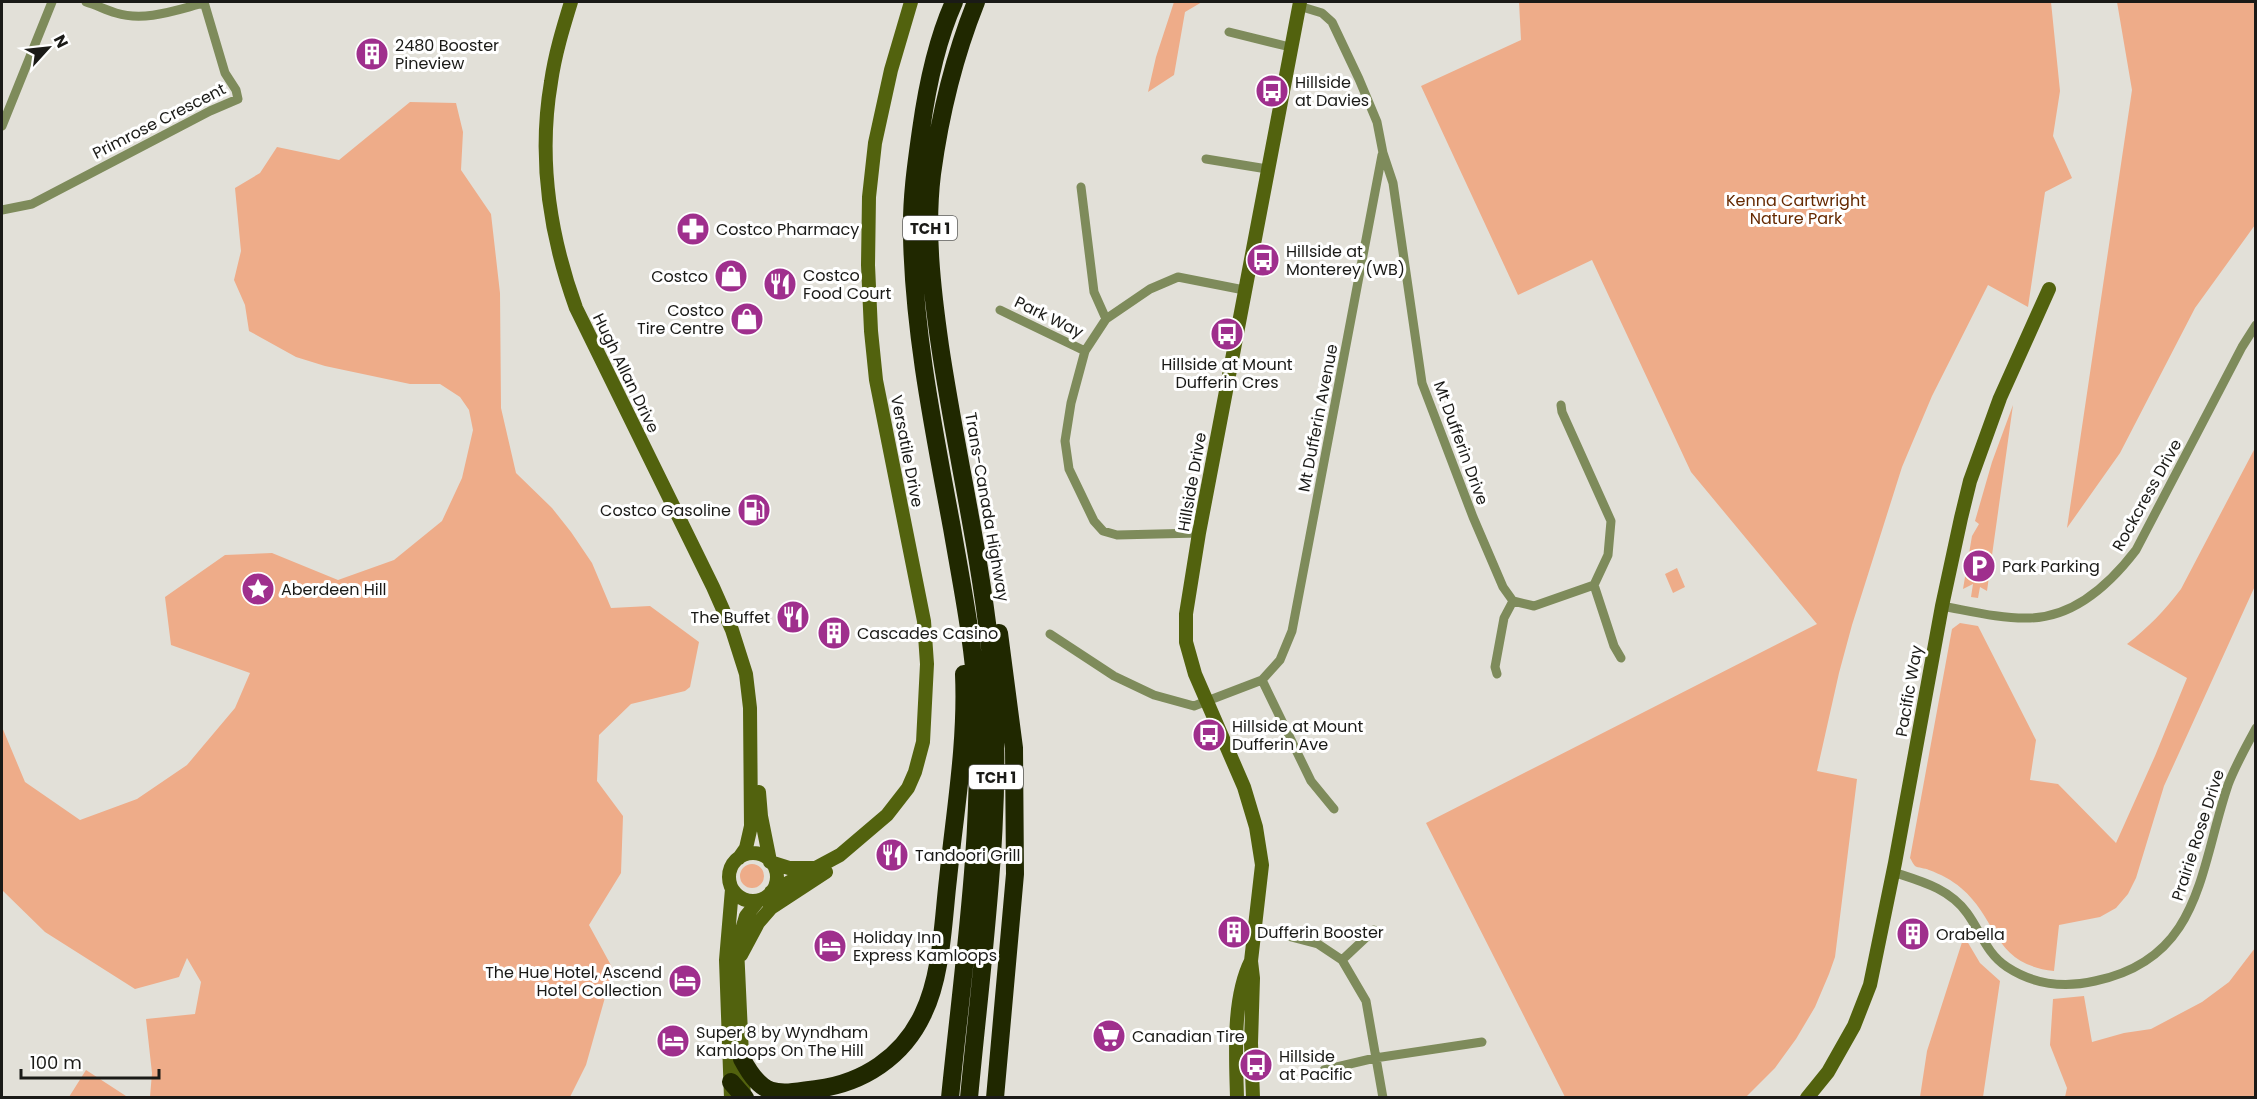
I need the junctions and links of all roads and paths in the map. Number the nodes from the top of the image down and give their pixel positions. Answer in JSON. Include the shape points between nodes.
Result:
{"nodes":[{"id":1,"x":52,"y":2,"type":"edge"},
{"id":2,"x":86,"y":2,"type":"edge"},
{"id":3,"x":204,"y":2,"type":"edge"},
{"id":4,"x":571,"y":2,"type":"edge"},
{"id":5,"x":911,"y":2,"type":"edge"},
{"id":6,"x":954,"y":2,"type":"edge"},
{"id":7,"x":975,"y":2,"type":"edge"},
{"id":8,"x":1300,"y":4,"type":"edge"},
{"id":9,"x":1229,"y":32,"type":"dead end"},
{"id":10,"x":1290,"y":47,"type":"junction"},
{"id":11,"x":2,"y":126,"type":"edge"},
{"id":12,"x":1383,"y":153,"type":"junction"},
{"id":13,"x":1206,"y":159,"type":"dead end"},
{"id":14,"x":1267,"y":169,"type":"junction"},
{"id":15,"x":1081,"y":187,"type":"dead end"},
{"id":16,"x":2,"y":210,"type":"edge"},
{"id":17,"x":2049,"y":289,"type":"dead end"},
{"id":18,"x":1244,"y":290,"type":"junction"},
{"id":19,"x":1000,"y":310,"type":"dead end"},
{"id":20,"x":1106,"y":319,"type":"junction"},
{"id":21,"x":2256,"y":325,"type":"edge"},
{"id":22,"x":1085,"y":351,"type":"junction"},
{"id":23,"x":1561,"y":405,"type":"dead end"},
{"id":24,"x":971,"y":526,"type":"junction"},
{"id":25,"x":1199,"y":533,"type":"junction"},
{"id":26,"x":960,"y":577,"type":"junction"},
{"id":27,"x":1594,"y":585,"type":"junction"},
{"id":28,"x":1513,"y":601,"type":"junction"},
{"id":29,"x":1942,"y":606,"type":"junction"},
{"id":30,"x":1050,"y":634,"type":"dead end"},
{"id":31,"x":1622,"y":658,"type":"dead end"},
{"id":32,"x":1497,"y":674,"type":"dead end"},
{"id":33,"x":1262,"y":680,"type":"junction"},
{"id":34,"x":1206,"y":702,"type":"junction"},
{"id":35,"x":2256,"y":728,"type":"edge"},
{"id":36,"x":752,"y":744,"type":"junction"},
{"id":37,"x":1334,"y":809,"type":"dead end"},
{"id":38,"x":840,"y":855,"type":"junction"},
{"id":39,"x":739,"y":858,"type":"junction"},
{"id":40,"x":770,"y":861,"type":"junction"},
{"id":41,"x":820,"y":867,"type":"junction"},
{"id":42,"x":1893,"y":872,"type":"junction"},
{"id":43,"x":732,"y":889,"type":"junction"},
{"id":44,"x":771,"y":892,"type":"junction"},
{"id":45,"x":758,"y":901,"type":"junction"},
{"id":46,"x":1254,"y":927,"type":"junction"},
{"id":47,"x":1374,"y":930,"type":"dead end"},
{"id":48,"x":1251,"y":960,"type":"junction"},
{"id":49,"x":1342,"y":960,"type":"junction"},
{"id":50,"x":738,"y":962,"type":"junction"},
{"id":51,"x":1482,"y":1042,"type":"dead end"},
{"id":52,"x":1376,"y":1058,"type":"junction"},
{"id":53,"x":742,"y":1059,"type":"junction"},
{"id":54,"x":1324,"y":1070,"type":"dead end"},
{"id":55,"x":731,"y":1090,"type":"edge"},
{"id":56,"x":744,"y":1097,"type":"edge"},
{"id":57,"x":950,"y":1098,"type":"edge"},
{"id":58,"x":971,"y":1098,"type":"edge"},
{"id":59,"x":995,"y":1098,"type":"edge"},
{"id":60,"x":1237,"y":1098,"type":"edge"},
{"id":61,"x":1253,"y":1098,"type":"edge"},
{"id":62,"x":1383,"y":1098,"type":"edge"},
{"id":63,"x":1807,"y":1098,"type":"edge"}],
"edges":[{"from":1,"to":11,"type":"street"},
{"from":2,"to":3,"type":"street","via":[[118,14],[138,16],[160,15]]},
{"from":3,"to":16,"type":"street","name":"Primrose Crescent","via":[[225,73],[238,99],[32,204]]},
{"from":4,"to":36,"type":"street","name":"Hugh Allan Drive","via":[[556,54],[547,115],[547,183],[561,264],[584,327],[732,630],[746,674]]},
{"from":5,"to":38,"type":"street","name":"Versatile Drive","via":[[875,143],[868,265],[876,380],[924,621],[927,675],[923,742],[915,772],[899,801]]},
{"from":6,"to":26,"type":"highway","number":"TCH 1","via":[[943,26],[925,100],[914,177],[912,234],[914,293],[927,390]]},
{"from":7,"to":24,"type":"highway","name":"Trans-Canada Highway","number":"TCH 1","via":[[944,101],[932,176],[930,233],[933,290],[946,384]]},
{"from":8,"to":10,"type":"street","name":"Hillside Drive"},
{"from":8,"to":12,"type":"street","name":"Mt Dufferin Drive","via":[[1332,22],[1377,122]]},
{"from":9,"to":10,"type":"street"},
{"from":10,"to":14,"type":"street","name":"Hillside Drive"},
{"from":12,"to":28,"type":"street","name":"Mt Dufferin Drive","via":[[1393,183],[1422,383],[1477,527]]},
{"from":12,"to":33,"type":"street","name":"Mt Dufferin Avenue","via":[[1293,631],[1280,660]]},
{"from":13,"to":14,"type":"street"},
{"from":14,"to":18,"type":"street","name":"Hillside Drive"},
{"from":15,"to":20,"type":"street","via":[[1094,292]]},
{"from":17,"to":29,"type":"street","name":"Pacific Way","via":[[2000,398],[1970,481]]},
{"from":18,"to":20,"type":"street","via":[[1178,277],[1150,289]]},
{"from":18,"to":25,"type":"street","name":"Hillside Drive"},
{"from":19,"to":22,"type":"street","name":"Park Way"},
{"from":20,"to":22,"type":"street"},
{"from":21,"to":29,"type":"street","name":"Rockcress Drive","via":[[2136,550],[2101,589],[2075,606],[2030,618]]},
{"from":22,"to":25,"type":"street","via":[[1065,441],[1069,469],[1094,521],[1103,531],[1117,536]]},
{"from":23,"to":27,"type":"street","via":[[1611,521],[1608,555]]},
{"from":24,"to":58,"type":"highway","name":"Trans-Canada Highway","number":"TCH 1","via":[[990,648],[996,792]]},
{"from":24,"to":59,"type":"highway","via":[[1002,647],[1016,785],[1015,874]]},
{"from":25,"to":34,"type":"street","name":"Hillside Drive","via":[[1186,614],[1186,642]]},
{"from":26,"to":53,"type":"highway","via":[[963,731],[940,948],[923,1015],[904,1044],[888,1059],[845,1084],[775,1093],[758,1084]]},
{"from":26,"to":57,"type":"highway","number":"TCH 1","via":[[977,702],[978,800]]},
{"from":27,"to":28,"type":"street","via":[[1534,606]]},
{"from":27,"to":31,"type":"street","via":[[1614,646]]},
{"from":28,"to":32,"type":"street","via":[[1504,618]]},
{"from":29,"to":42,"type":"street","name":"Pacific Way"},
{"from":30,"to":34,"type":"street","via":[[1114,676],[1154,694],[1194,706]]},
{"from":33,"to":34,"type":"street"},
{"from":33,"to":37,"type":"street","via":[[1311,781]]},
{"from":34,"to":46,"type":"street","name":"Hillside Drive","via":[[1244,787],[1256,827],[1262,865]]},
{"from":35,"to":42,"type":"street","name":"Prairie Rose Drive","via":[[2229,783],[2192,906],[2161,950],[2140,967],[2083,984],[2027,978],[1989,951],[1967,913],[1953,898],[1933,885]]},
{"from":36,"to":39,"type":"street","name":"Hugh Allan Drive","via":[[751,826],[746,848]]},
{"from":36,"to":40,"type":"street","name":"Hugh Allan Drive"},
{"from":38,"to":41,"type":"street","name":"Versatile Drive"},
{"from":38,"to":50,"type":"street","via":[[824,874],[771,908],[758,923]]},
{"from":39,"to":40,"type":"street","via":[[758,854]]},
{"from":39,"to":43,"type":"street","via":[[731,868]]},
{"from":40,"to":41,"type":"street","name":"Versatile Drive","via":[[789,868]]},
{"from":40,"to":44,"type":"street","via":[[776,873]]},
{"from":41,"to":44,"type":"street","name":"Versatile Drive"},
{"from":42,"to":63,"type":"street","name":"Pacific Way","via":[[1870,985],[1854,1026],[1828,1072]]},
{"from":43,"to":45,"type":"street","via":[[743,899]]},
{"from":43,"to":55,"type":"street","via":[[726,960]]},
{"from":44,"to":45,"type":"street"},
{"from":45,"to":50,"type":"street","via":[[743,923]]},
{"from":46,"to":48,"type":"street","name":"Hillside Drive"},
{"from":46,"to":49,"type":"street","via":[[1318,944]]},
{"from":47,"to":49,"type":"street"},
{"from":48,"to":60,"type":"street","name":"Hillside Drive","via":[[1240,997]]},
{"from":48,"to":61,"type":"street","name":"Hillside Drive"},
{"from":49,"to":52,"type":"street","via":[[1366,1001]]},
{"from":50,"to":53,"type":"street"},
{"from":51,"to":52,"type":"street"},
{"from":52,"to":54,"type":"street"},
{"from":52,"to":62,"type":"street"},
{"from":53,"to":56,"type":"street"},
{"from":55,"to":56,"type":"highway"}]}
